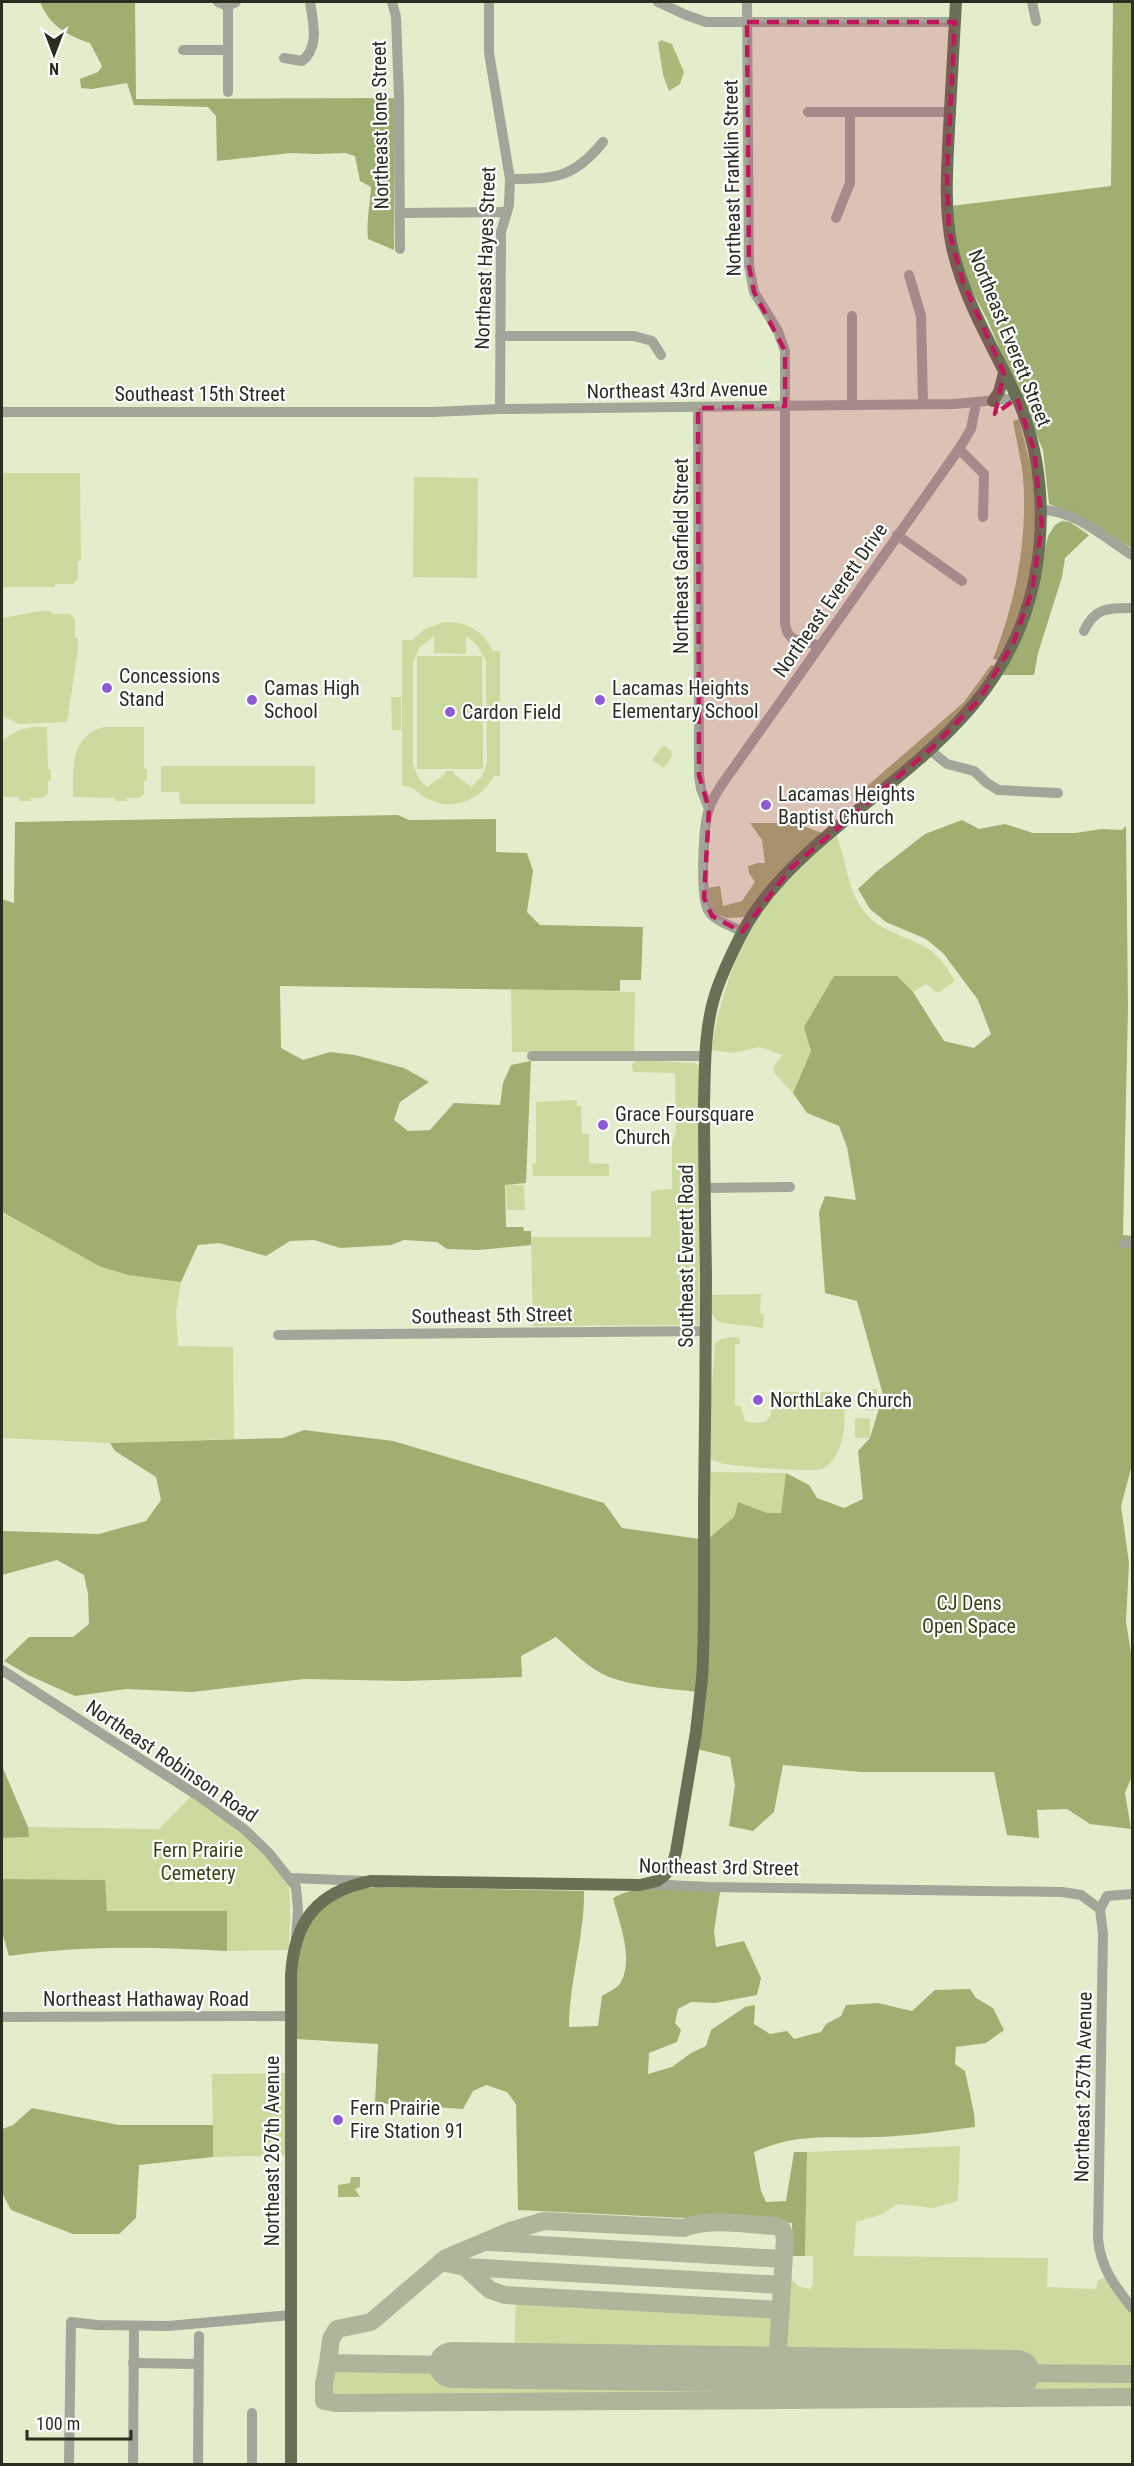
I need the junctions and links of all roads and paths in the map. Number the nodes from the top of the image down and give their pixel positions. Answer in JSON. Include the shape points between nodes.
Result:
{"nodes":[{"id":1,"x":310,"y":2,"type":"edge"},
{"id":2,"x":392,"y":2,"type":"edge"},
{"id":3,"x":489,"y":2,"type":"edge"},
{"id":4,"x":658,"y":2,"type":"edge"},
{"id":5,"x":747,"y":2,"type":"edge"},
{"id":6,"x":956,"y":2,"type":"edge"},
{"id":7,"x":1032,"y":2,"type":"edge"},
{"id":8,"x":227,"y":3,"type":"edge"},
{"id":9,"x":1036,"y":21,"type":"dead end"},
{"id":10,"x":747,"y":22,"type":"junction"},
{"id":11,"x":955,"y":22,"type":"junction"},
{"id":12,"x":183,"y":50,"type":"dead end"},
{"id":13,"x":228,"y":50,"type":"junction"},
{"id":14,"x":285,"y":58,"type":"dead end"},
{"id":15,"x":228,"y":92,"type":"dead end"},
{"id":16,"x":808,"y":112,"type":"dead end"},
{"id":17,"x":850,"y":112,"type":"junction"},
{"id":18,"x":950,"y":112,"type":"junction"},
{"id":19,"x":603,"y":142,"type":"dead end"},
{"id":20,"x":510,"y":179,"type":"junction"},
{"id":21,"x":400,"y":213,"type":"junction"},
{"id":22,"x":507,"y":213,"type":"junction"},
{"id":23,"x":836,"y":218,"type":"dead end"},
{"id":24,"x":400,"y":249,"type":"dead end"},
{"id":25,"x":909,"y":275,"type":"dead end"},
{"id":26,"x":852,"y":316,"type":"dead end"},
{"id":27,"x":500,"y":336,"type":"junction"},
{"id":28,"x":661,"y":355,"type":"dead end"},
{"id":29,"x":1004,"y":373,"type":"junction"},
{"id":30,"x":1017,"y":398,"type":"junction"},
{"id":31,"x":993,"y":401,"type":"junction"},
{"id":32,"x":852,"y":404,"type":"junction"},
{"id":33,"x":923,"y":404,"type":"junction"},
{"id":34,"x":956,"y":404,"type":"junction"},
{"id":35,"x":785,"y":406,"type":"junction"},
{"id":36,"x":698,"y":408,"type":"junction"},
{"id":37,"x":975,"y":409,"type":"junction"},
{"id":38,"x":500,"y":410,"type":"junction"},
{"id":39,"x":2,"y":411,"type":"edge"},
{"id":40,"x":399,"y":412,"type":"joint"},
{"id":41,"x":959,"y":449,"type":"junction"},
{"id":42,"x":1041,"y":510,"type":"junction"},
{"id":43,"x":983,"y":517,"type":"dead end"},
{"id":44,"x":897,"y":535,"type":"junction"},
{"id":45,"x":1132,"y":555,"type":"edge"},
{"id":46,"x":962,"y":581,"type":"dead end"},
{"id":47,"x":1132,"y":608,"type":"edge"},
{"id":48,"x":1084,"y":631,"type":"dead end"},
{"id":49,"x":820,"y":646,"type":"junction"},
{"id":50,"x":930,"y":750,"type":"junction"},
{"id":51,"x":1058,"y":793,"type":"dead end"},
{"id":52,"x":709,"y":809,"type":"junction"},
{"id":53,"x":837,"y":828,"type":"joint"},
{"id":54,"x":742,"y":932,"type":"junction"},
{"id":55,"x":532,"y":1056,"type":"dead end"},
{"id":56,"x":706,"y":1056,"type":"junction"},
{"id":57,"x":790,"y":1187,"type":"dead end"},
{"id":58,"x":705,"y":1188,"type":"junction"},
{"id":59,"x":706,"y":1331,"type":"junction"},
{"id":60,"x":278,"y":1335,"type":"dead end"},
{"id":61,"x":2,"y":1670,"type":"edge"},
{"id":62,"x":290,"y":1878,"type":"junction"},
{"id":63,"x":371,"y":1881,"type":"junction"},
{"id":64,"x":649,"y":1884,"type":"junction"},
{"id":65,"x":1132,"y":1894,"type":"edge"},
{"id":66,"x":1100,"y":1909,"type":"junction"},
{"id":67,"x":296,"y":1939,"type":"junction"},
{"id":68,"x":291,"y":2016,"type":"junction"},
{"id":69,"x":2,"y":2017,"type":"edge"},
{"id":70,"x":1132,"y":2308,"type":"edge"},
{"id":71,"x":291,"y":2315,"type":"junction"},
{"id":72,"x":134,"y":2332,"type":"dead end"},
{"id":73,"x":199,"y":2336,"type":"dead end"},
{"id":74,"x":133,"y":2364,"type":"junction"},
{"id":75,"x":198,"y":2364,"type":"junction"},
{"id":76,"x":252,"y":2413,"type":"dead end"},
{"id":77,"x":69,"y":2464,"type":"edge"},
{"id":78,"x":133,"y":2464,"type":"edge"},
{"id":79,"x":198,"y":2464,"type":"edge"},
{"id":80,"x":252,"y":2464,"type":"edge"},
{"id":81,"x":291,"y":2464,"type":"edge"}],
"edges":[{"from":1,"to":14,"type":"street","via":[[314,36],[309,56],[302,61]]},
{"from":2,"to":21,"type":"street","name":"Northeast Ione Street","via":[[396,17]]},
{"from":3,"to":20,"type":"street","name":"Northeast Hayes Street","via":[[489,53]]},
{"from":4,"to":10,"type":"street","via":[[696,20]]},
{"from":5,"to":10,"type":"street","name":"Northeast Franklin Street"},
{"from":6,"to":11,"type":"main road","name":"Northeast Everett Street"},
{"from":7,"to":9,"type":"street"},
{"from":8,"to":13,"type":"street"},
{"from":10,"to":11,"type":"street"},
{"from":10,"to":35,"type":"street","name":"Northeast Franklin Street","via":[[749,266],[754,292],[778,331],[785,351]]},
{"from":11,"to":18,"type":"main road","name":"Northeast Everett Street"},
{"from":12,"to":13,"type":"street"},
{"from":13,"to":15,"type":"street"},
{"from":16,"to":17,"type":"street"},
{"from":17,"to":18,"type":"street"},
{"from":17,"to":23,"type":"street","via":[[850,183]]},
{"from":18,"to":29,"type":"main road","name":"Northeast Everett Street","via":[[946,196],[952,248],[980,326]]},
{"from":19,"to":20,"type":"street","via":[[572,171],[545,178]]},
{"from":20,"to":22,"type":"street","name":"Northeast Hayes Street"},
{"from":21,"to":22,"type":"street"},
{"from":21,"to":24,"type":"street","name":"Northeast Ione Street"},
{"from":22,"to":27,"type":"street","name":"Northeast Hayes Street","via":[[501,232]]},
{"from":25,"to":33,"type":"street","via":[[921,316]]},
{"from":26,"to":32,"type":"street"},
{"from":27,"to":28,"type":"street","via":[[634,336],[652,341]]},
{"from":27,"to":38,"type":"street","name":"Northeast Hayes Street"},
{"from":29,"to":30,"type":"main road","name":"Northeast Everett Street"},
{"from":29,"to":31,"type":"main road"},
{"from":30,"to":31,"type":"street","name":"Northeast 43rd Avenue"},
{"from":30,"to":37,"type":"street","name":"Northeast 43rd Avenue","via":[[1009,404]]},
{"from":30,"to":42,"type":"main road","name":"Northeast Everett Street","via":[[1034,450]]},
{"from":31,"to":34,"type":"street","name":"Northeast 43rd Avenue"},
{"from":32,"to":33,"type":"street","name":"Northeast 43rd Avenue"},
{"from":32,"to":35,"type":"street","name":"Northeast 43rd Avenue"},
{"from":33,"to":34,"type":"street","name":"Northeast 43rd Avenue"},
{"from":34,"to":37,"type":"street","name":"Northeast 43rd Avenue"},
{"from":35,"to":36,"type":"street","name":"Northeast 43rd Avenue"},
{"from":35,"to":49,"type":"street","name":"Northeast Franklin Street","via":[[786,631],[796,640]]},
{"from":36,"to":38,"type":"street","name":"Northeast 43rd Avenue"},
{"from":36,"to":52,"type":"street","name":"Northeast Garfield Street","via":[[699,775]]},
{"from":37,"to":41,"type":"street","name":"Northeast Everett Drive","via":[[971,429]]},
{"from":38,"to":40,"type":"street","name":"Northeast 43rd Avenue"},
{"from":39,"to":40,"type":"street","name":"Southeast 15th Street"},
{"from":41,"to":43,"type":"street","via":[[984,474]]},
{"from":41,"to":44,"type":"street","name":"Northeast Everett Drive"},
{"from":42,"to":45,"type":"street","via":[[1073,518]]},
{"from":42,"to":50,"type":"main road","name":"Northeast Everett Street","via":[[1032,591],[1013,644],[982,696]]},
{"from":44,"to":46,"type":"street"},
{"from":44,"to":49,"type":"street","name":"Northeast Everett Drive"},
{"from":47,"to":48,"type":"street","via":[[1100,612]]},
{"from":49,"to":52,"type":"street","name":"Northeast Everett Drive","via":[[736,764]]},
{"from":50,"to":51,"type":"street","via":[[947,764],[974,771],[998,790]]},
{"from":50,"to":53,"type":"main road","name":"Northeast Everett Street"},
{"from":52,"to":54,"type":"street","name":"Northeast Everett Drive","via":[[704,847],[706,908],[712,916]]},
{"from":53,"to":54,"type":"main road","name":"Southeast Everett Road","via":[[779,882]]},
{"from":54,"to":56,"type":"main road","name":"Southeast Everett Road","via":[[717,987]]},
{"from":55,"to":56,"type":"street"},
{"from":56,"to":58,"type":"main road","name":"Southeast Everett Road"},
{"from":57,"to":58,"type":"street"},
{"from":58,"to":59,"type":"main road","name":"Southeast Everett Road"},
{"from":59,"to":60,"type":"street","name":"Southeast 5th Street"},
{"from":59,"to":64,"type":"main road","name":"Southeast Everett Road","via":[[703,1656],[697,1722],[676,1852],[668,1871]]},
{"from":61,"to":62,"type":"street","name":"Northeast Robinson Road","via":[[231,1818]]},
{"from":62,"to":63,"type":"street","name":"Northeast 3rd Street"},
{"from":62,"to":67,"type":"street","name":"Northeast Robinson Road","via":[[297,1896]]},
{"from":63,"to":64,"type":"main road","name":"Northeast 3rd Street"},
{"from":63,"to":67,"type":"main road","name":"Northeast 267th Avenue","via":[[346,1887],[322,1901]]},
{"from":64,"to":66,"type":"street","name":"Northeast 3rd Street","via":[[1062,1892],[1080,1895]]},
{"from":65,"to":66,"type":"street","via":[[1107,1896]]},
{"from":66,"to":70,"type":"street","name":"Northeast 257th Avenue","via":[[1103,1934],[1098,2239],[1103,2266]]},
{"from":67,"to":68,"type":"main road","name":"Northeast 267th Avenue"},
{"from":68,"to":69,"type":"street","name":"Northeast Hathaway Road"},
{"from":68,"to":71,"type":"main road","name":"Northeast 267th Avenue"},
{"from":71,"to":77,"type":"street","via":[[168,2325],[71,2322]]},
{"from":71,"to":81,"type":"main road","name":"Northeast 267th Avenue"},
{"from":72,"to":74,"type":"street"},
{"from":73,"to":75,"type":"street"},
{"from":74,"to":75,"type":"street"},
{"from":74,"to":78,"type":"street"},
{"from":75,"to":79,"type":"street"},
{"from":76,"to":80,"type":"street"}]}
